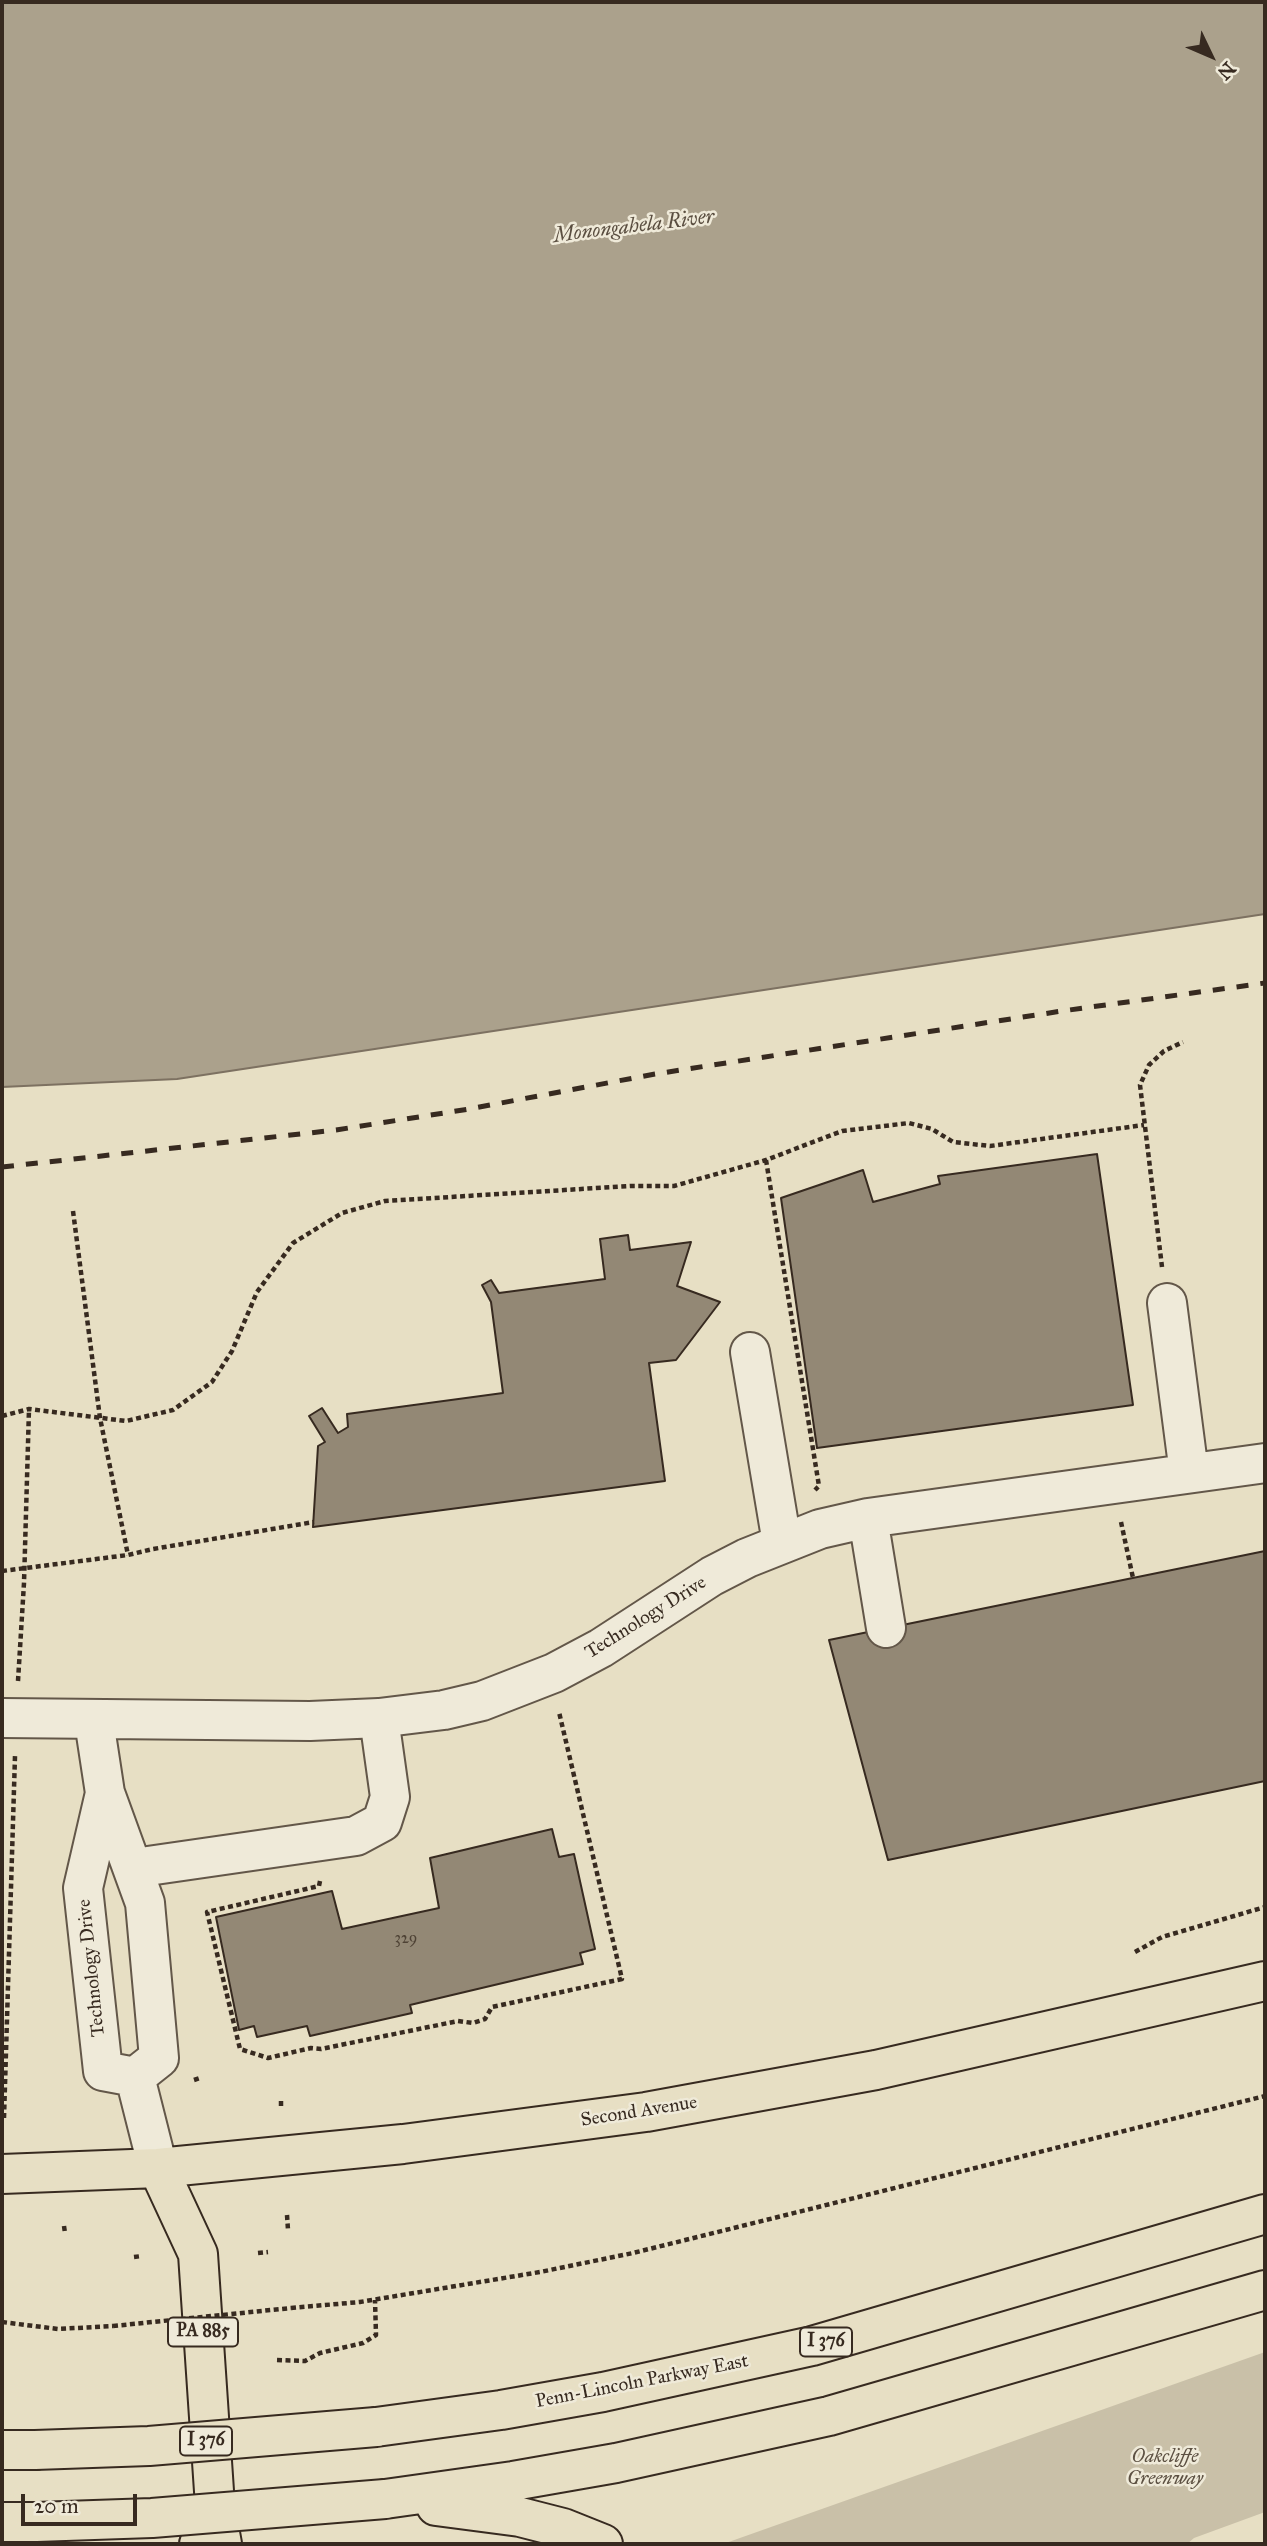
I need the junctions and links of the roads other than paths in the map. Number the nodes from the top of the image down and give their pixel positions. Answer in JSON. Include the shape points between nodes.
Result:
{"nodes":[{"id":1,"x":1167,"y":1303,"type":"road end"},
{"id":2,"x":750,"y":1352,"type":"dead end"},
{"id":3,"x":1265,"y":1462,"type":"edge"},
{"id":4,"x":1189,"y":1473,"type":"junction"},
{"id":5,"x":868,"y":1518,"type":"junction"},
{"id":6,"x":782,"y":1543,"type":"junction"},
{"id":7,"x":886,"y":1628,"type":"dead end"},
{"id":8,"x":2,"y":1718,"type":"edge"},
{"id":9,"x":379,"y":1718,"type":"junction"},
{"id":10,"x":94,"y":1721,"type":"junction"},
{"id":11,"x":105,"y":1793,"type":"junction"},
{"id":12,"x":134,"y":1868,"type":"junction"},
{"id":13,"x":1265,"y":1981,"type":"edge"},
{"id":14,"x":135,"y":2077,"type":"junction"},
{"id":15,"x":158,"y":2168,"type":"junction"},
{"id":16,"x":2,"y":2174,"type":"edge"},
{"id":17,"x":1265,"y":2214,"type":"edge"},
{"id":18,"x":1265,"y":2290,"type":"edge"},
{"id":19,"x":19,"y":2450,"type":"edge"},
{"id":20,"x":385,"y":2499,"type":"junction"},
{"id":21,"x":215,"y":2506,"type":"junction"},
{"id":22,"x":19,"y":2522,"type":"edge"},
{"id":23,"x":200,"y":2544,"type":"edge"},
{"id":24,"x":222,"y":2544,"type":"edge"},
{"id":25,"x":603,"y":2544,"type":"edge"}],
"edges":[{"from":1,"to":4,"type":"street"},
{"from":2,"to":6,"type":"street"},
{"from":3,"to":4,"type":"street","name":"Technology Drive"},
{"from":4,"to":5,"type":"street","name":"Technology Drive"},
{"from":5,"to":6,"type":"street","name":"Technology Drive"},
{"from":5,"to":7,"type":"street"},
{"from":6,"to":9,"type":"street","name":"Technology Drive","via":[[712,1576],[554,1673],[482,1701]]},
{"from":8,"to":10,"type":"street"},
{"from":9,"to":10,"type":"street","name":"Technology Drive"},
{"from":9,"to":12,"type":"street","via":[[390,1797],[382,1822],[356,1836]]},
{"from":10,"to":11,"type":"street","name":"Technology Drive"},
{"from":11,"to":12,"type":"street","name":"Technology Drive"},
{"from":11,"to":14,"type":"street","name":"Technology Drive","via":[[83,1888],[103,2071]]},
{"from":12,"to":14,"type":"street","name":"Technology Drive","via":[[145,1903],[159,2058]]},
{"from":13,"to":15,"type":"main road","name":"Second Avenue","via":[[759,2093],[484,2134]]},
{"from":14,"to":15,"type":"street"},
{"from":15,"to":16,"type":"main road","name":"Second Avenue"},
{"from":15,"to":21,"type":"main road","number":"PA 885","via":[[198,2254]]},
{"from":17,"to":19,"type":"main road","name":"Penn-Lincoln Parkway East","number":"I 376","bridge":true,"via":[[812,2346],[603,2392],[376,2427]]},
{"from":18,"to":20,"type":"main road","via":[[829,2416],[617,2463]]},
{"from":20,"to":22,"type":"main road","bridge":true,"via":[[152,2518]]},
{"from":20,"to":25,"type":"main road","via":[[520,2516]]},
{"from":21,"to":23,"type":"main road"},
{"from":21,"to":24,"type":"main road","number":"PA 885"}]}
